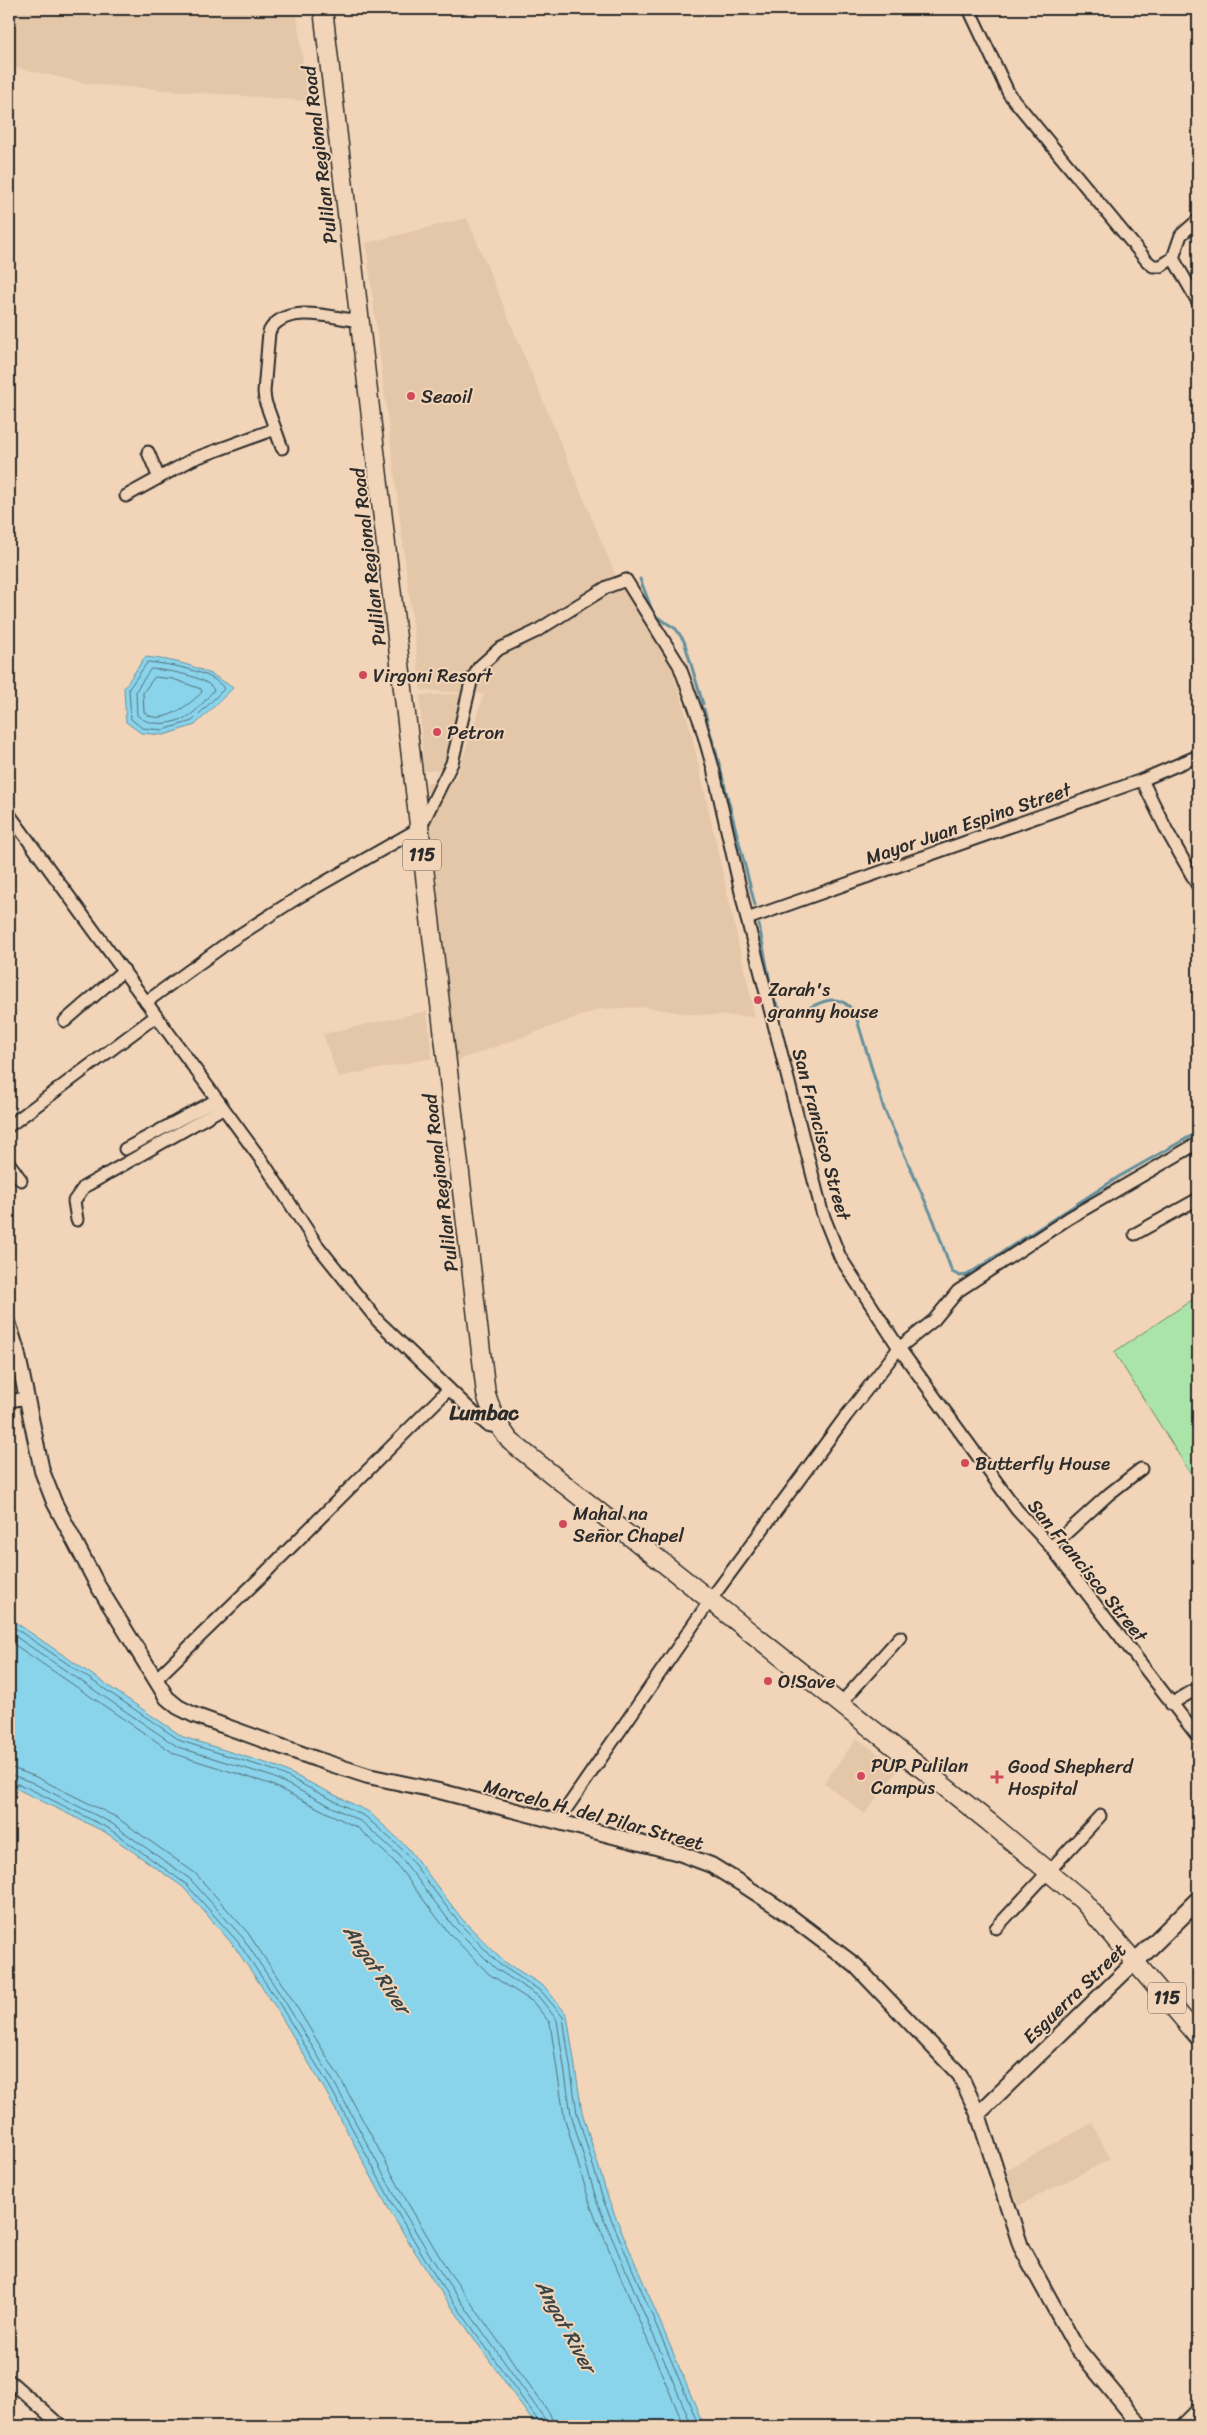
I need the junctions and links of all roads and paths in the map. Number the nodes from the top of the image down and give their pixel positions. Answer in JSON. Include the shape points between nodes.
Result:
{"nodes":[{"id":1,"x":323,"y":9,"type":"edge"},
{"id":2,"x":969,"y":9,"type":"edge"},
{"id":3,"x":1198,"y":220,"type":"edge"},
{"id":4,"x":1173,"y":258,"type":"junction"},
{"id":5,"x":1198,"y":302,"type":"edge"},
{"id":6,"x":360,"y":321,"type":"junction"},
{"id":7,"x":275,"y":429,"type":"junction"},
{"id":8,"x":282,"y":448,"type":"dead end"},
{"id":9,"x":148,"y":452,"type":"dead end"},
{"id":10,"x":159,"y":478,"type":"junction"},
{"id":11,"x":126,"y":496,"type":"dead end"},
{"id":12,"x":1198,"y":756,"type":"edge"},
{"id":13,"x":1142,"y":780,"type":"junction"},
{"id":14,"x":9,"y":814,"type":"edge"},
{"id":15,"x":420,"y":828,"type":"junction"},
{"id":16,"x":1198,"y":886,"type":"edge"},
{"id":17,"x":747,"y":919,"type":"junction"},
{"id":18,"x":124,"y":970,"type":"junction"},
{"id":19,"x":146,"y":1002,"type":"junction"},
{"id":20,"x":156,"y":1016,"type":"junction"},
{"id":21,"x":65,"y":1021,"type":"dead end"},
{"id":22,"x":220,"y":1104,"type":"junction"},
{"id":23,"x":9,"y":1126,"type":"edge"},
{"id":24,"x":1198,"y":1143,"type":"edge"},
{"id":25,"x":125,"y":1149,"type":"dead end"},
{"id":26,"x":9,"y":1163,"type":"edge"},
{"id":27,"x":21,"y":1180,"type":"dead end"},
{"id":28,"x":1198,"y":1199,"type":"edge"},
{"id":29,"x":77,"y":1220,"type":"dead end"},
{"id":30,"x":1135,"y":1234,"type":"dead end"},
{"id":31,"x":9,"y":1325,"type":"edge"},
{"id":32,"x":899,"y":1348,"type":"junction"},
{"id":33,"x":449,"y":1389,"type":"junction"},
{"id":34,"x":26,"y":1398,"type":"junction"},
{"id":35,"x":9,"y":1401,"type":"edge"},
{"id":36,"x":499,"y":1428,"type":"junction"},
{"id":37,"x":1141,"y":1469,"type":"dead end"},
{"id":38,"x":1051,"y":1547,"type":"junction"},
{"id":39,"x":711,"y":1599,"type":"junction"},
{"id":40,"x":900,"y":1636,"type":"dead end"},
{"id":41,"x":155,"y":1680,"type":"junction"},
{"id":42,"x":1198,"y":1688,"type":"edge"},
{"id":43,"x":841,"y":1703,"type":"junction"},
{"id":44,"x":1171,"y":1704,"type":"junction"},
{"id":45,"x":1198,"y":1738,"type":"edge"},
{"id":46,"x":1100,"y":1816,"type":"dead end"},
{"id":47,"x":557,"y":1822,"type":"junction"},
{"id":48,"x":1048,"y":1872,"type":"junction"},
{"id":49,"x":1198,"y":1900,"type":"edge"},
{"id":50,"x":996,"y":1928,"type":"dead end"},
{"id":51,"x":1136,"y":1961,"type":"junction"},
{"id":52,"x":1198,"y":2036,"type":"edge"},
{"id":53,"x":978,"y":2114,"type":"junction"},
{"id":54,"x":9,"y":2380,"type":"edge"},
{"id":55,"x":1198,"y":2408,"type":"edge"},
{"id":56,"x":61,"y":2426,"type":"edge"},
{"id":57,"x":1142,"y":2426,"type":"edge"},
{"id":58,"x":1181,"y":2426,"type":"edge"}],
"edges":[{"from":1,"to":6,"type":"main road","name":"Pulilan Regional Road","number":"115"},
{"from":2,"to":4,"type":"street","via":[[1009,94],[1147,261],[1153,266],[1161,266]]},
{"from":3,"to":4,"type":"street","via":[[1182,235]]},
{"from":4,"to":5,"type":"street"},
{"from":6,"to":7,"type":"street","via":[[300,314],[289,315],[273,323],[269,332],[264,392]]},
{"from":6,"to":15,"type":"main road","name":"Pulilan Regional Road","number":"115"},
{"from":7,"to":8,"type":"street"},
{"from":7,"to":10,"type":"street","via":[[209,452]]},
{"from":9,"to":10,"type":"street"},
{"from":10,"to":11,"type":"street"},
{"from":12,"to":13,"type":"street","name":"Mayor Juan Espino Street"},
{"from":13,"to":16,"type":"street"},
{"from":13,"to":17,"type":"street","name":"Mayor Juan Espino Street"},
{"from":14,"to":18,"type":"street"},
{"from":15,"to":17,"type":"street","name":"San Francisco Street","via":[[452,763],[471,682],[479,667],[499,649],[535,632],[607,587],[626,580],[679,664],[698,716]]},
{"from":15,"to":19,"type":"street","via":[[297,898]]},
{"from":15,"to":36,"type":"main road","name":"Pulilan Regional Road","number":"115","via":[[486,1394]]},
{"from":17,"to":32,"type":"street","name":"San Francisco Street","via":[[822,1212],[840,1257]]},
{"from":18,"to":19,"type":"street"},
{"from":18,"to":21,"type":"street"},
{"from":19,"to":20,"type":"street"},
{"from":20,"to":22,"type":"street"},
{"from":20,"to":23,"type":"street"},
{"from":22,"to":25,"type":"street"},
{"from":22,"to":29,"type":"street","via":[[84,1187],[74,1201]]},
{"from":22,"to":33,"type":"street","via":[[265,1165],[317,1245],[378,1321]]},
{"from":24,"to":32,"type":"street","via":[[1069,1218],[958,1291],[934,1320]]},
{"from":26,"to":27,"type":"street"},
{"from":28,"to":30,"type":"street"},
{"from":31,"to":34,"type":"street","name":"Marcelo H. del Pilar Street"},
{"from":32,"to":38,"type":"street","name":"San Francisco Street","via":[[1017,1510]]},
{"from":32,"to":39,"type":"street"},
{"from":33,"to":36,"type":"street","via":[[487,1424]]},
{"from":33,"to":41,"type":"street"},
{"from":34,"to":35,"type":"street"},
{"from":34,"to":41,"type":"street","name":"Marcelo H. del Pilar Street","via":[[42,1471],[54,1502],[98,1586]]},
{"from":36,"to":39,"type":"main road","name":"Pulilan Regional Road","number":"115","via":[[510,1441]]},
{"from":37,"to":38,"type":"street","via":[[1108,1494]]},
{"from":38,"to":44,"type":"street","name":"San Francisco Street"},
{"from":39,"to":43,"type":"main road","name":"Pulilan Regional Road","number":"115"},
{"from":39,"to":47,"type":"street"},
{"from":40,"to":43,"type":"street"},
{"from":41,"to":47,"type":"street","name":"Marcelo H. del Pilar Street","via":[[167,1698],[186,1711],[316,1760],[368,1776]]},
{"from":42,"to":44,"type":"street"},
{"from":43,"to":48,"type":"main road","name":"Pulilan Regional Road","number":"115"},
{"from":44,"to":45,"type":"street","name":"San Francisco Street"},
{"from":46,"to":48,"type":"street"},
{"from":47,"to":53,"type":"street","name":"Marcelo H. del Pilar Street","via":[[646,1843],[711,1865],[779,1908],[856,1966],[913,2024],[960,2075]]},
{"from":48,"to":50,"type":"street"},
{"from":48,"to":51,"type":"main road","name":"Pulilan Regional Road","number":"115","via":[[1082,1900]]},
{"from":49,"to":51,"type":"main road","name":"Esguerra Street"},
{"from":51,"to":52,"type":"main road","name":"Pulilan Regional Road","number":"115"},
{"from":51,"to":53,"type":"street","name":"Esguerra Street"},
{"from":53,"to":57,"type":"street","name":"Marcelo H. del Pilar Street","via":[[1021,2247],[1076,2347]]},
{"from":54,"to":56,"type":"street"},
{"from":55,"to":58,"type":"street"}]}
